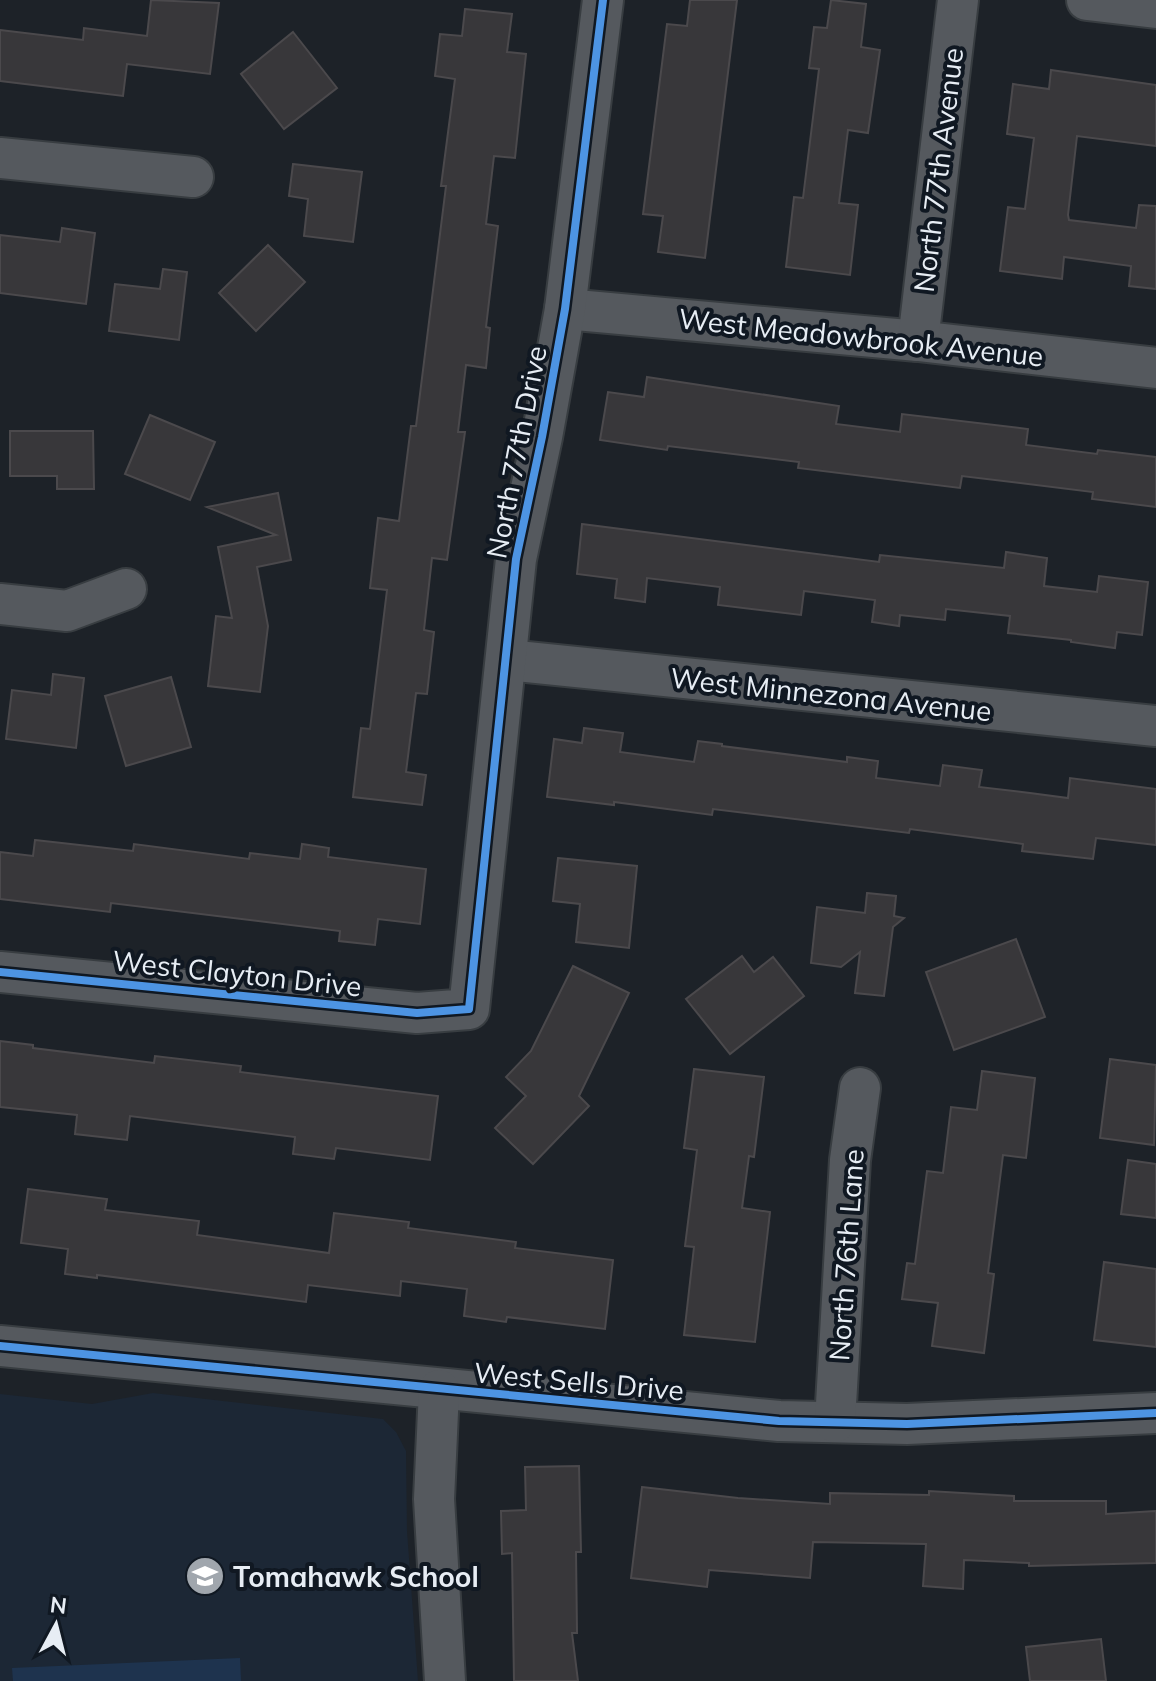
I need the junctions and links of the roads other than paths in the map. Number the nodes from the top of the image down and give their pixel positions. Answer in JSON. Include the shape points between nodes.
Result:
{"nodes":[{"id":1,"x":603,"y":0,"type":"edge"},
{"id":2,"x":958,"y":0,"type":"edge"},
{"id":3,"x":1087,"y":0,"type":"edge"},
{"id":4,"x":1156,"y":8,"type":"edge"},
{"id":5,"x":0,"y":158,"type":"edge"},
{"id":6,"x":193,"y":177,"type":"dead end"},
{"id":7,"x":565,"y":309,"type":"junction"},
{"id":8,"x":918,"y":341,"type":"junction"},
{"id":9,"x":1156,"y":368,"type":"edge"},
{"id":10,"x":126,"y":589,"type":"dead end"},
{"id":11,"x":0,"y":604,"type":"edge"},
{"id":12,"x":507,"y":660,"type":"junction"},
{"id":13,"x":1156,"y":726,"type":"edge"},
{"id":14,"x":0,"y":972,"type":"edge"},
{"id":15,"x":469,"y":1009,"type":"joint"},
{"id":16,"x":860,"y":1088,"type":"dead end"},
{"id":17,"x":0,"y":1346,"type":"edge"},
{"id":18,"x":439,"y":1390,"type":"junction"},
{"id":19,"x":1156,"y":1413,"type":"edge"},
{"id":20,"x":835,"y":1422,"type":"junction"},
{"id":21,"x":445,"y":1681,"type":"edge"}],
"edges":[{"from":1,"to":7,"type":"street","name":"North 77th Drive"},
{"from":2,"to":8,"type":"street","name":"North 77th Avenue"},
{"from":3,"to":4,"type":"street"},
{"from":5,"to":6,"type":"street"},
{"from":7,"to":8,"type":"street","name":"West Meadowbrook Avenue"},
{"from":7,"to":12,"type":"street","name":"North 77th Drive","via":[[516,559]]},
{"from":8,"to":9,"type":"street","name":"West Meadowbrook Avenue"},
{"from":10,"to":11,"type":"street","via":[[67,611]]},
{"from":12,"to":13,"type":"street","name":"West Minnezona Avenue"},
{"from":12,"to":15,"type":"street","name":"North 77th Drive"},
{"from":14,"to":15,"type":"street","name":"West Clayton Drive","via":[[417,1013]]},
{"from":16,"to":20,"type":"street","name":"North 76th Lane","via":[[850,1160]]},
{"from":17,"to":18,"type":"street","name":"West Sells Drive"},
{"from":18,"to":20,"type":"street","name":"West Sells Drive"},
{"from":18,"to":21,"type":"street","via":[[434,1499]]},
{"from":19,"to":20,"type":"street","name":"West Sells Drive","via":[[907,1424]]}]}
